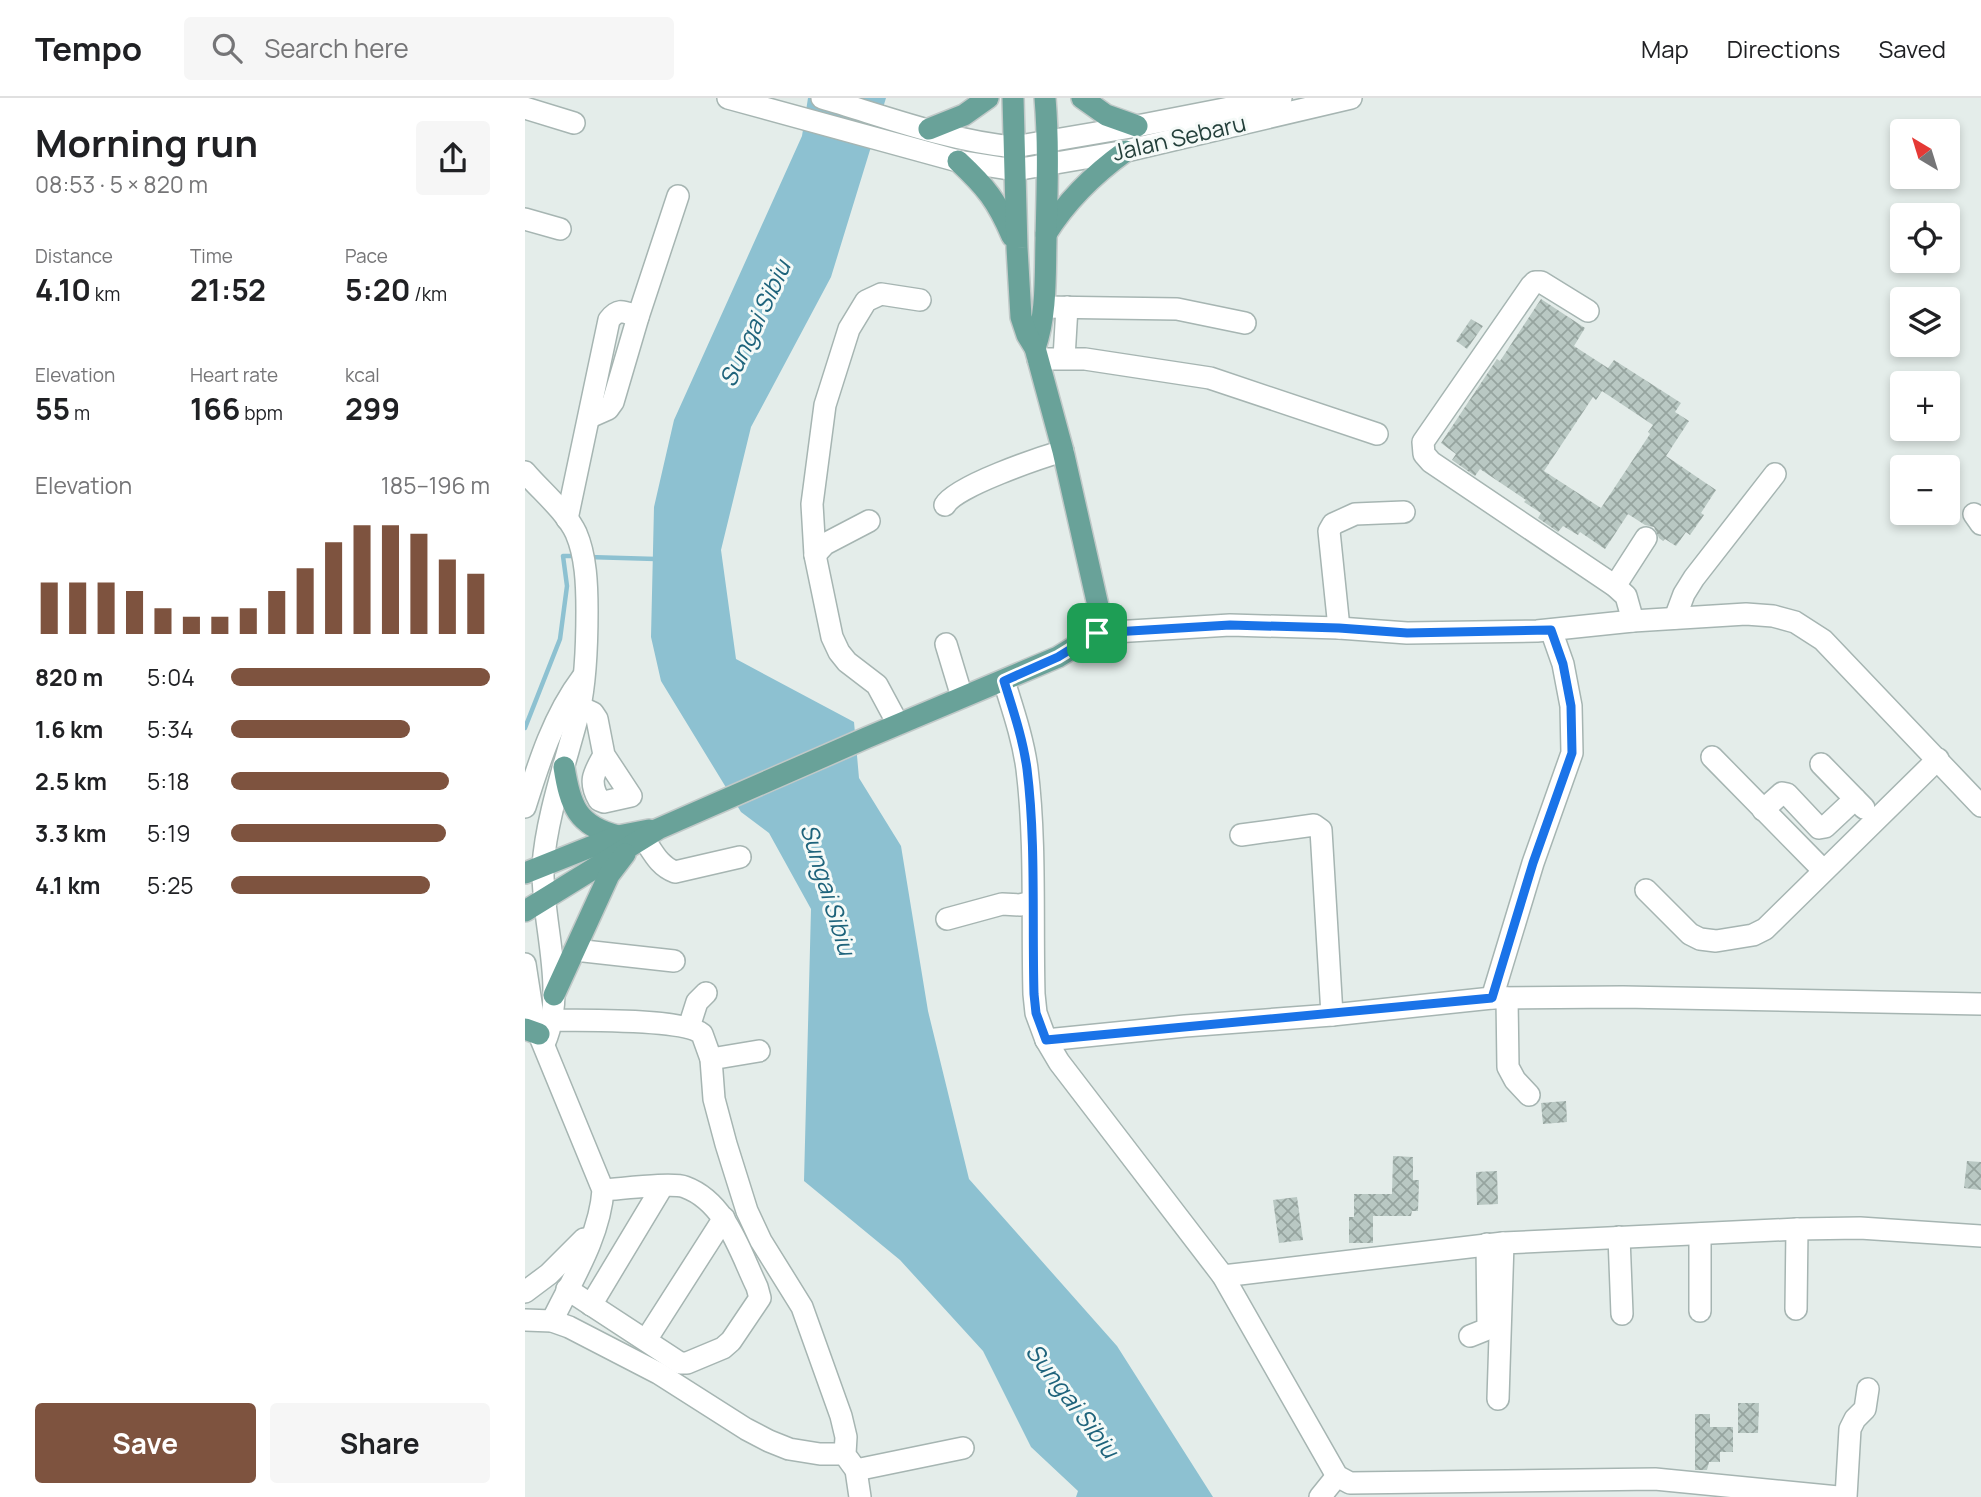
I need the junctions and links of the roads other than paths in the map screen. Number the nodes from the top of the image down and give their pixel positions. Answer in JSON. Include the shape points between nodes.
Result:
{"nodes":[{"id":1,"x":727,"y":98,"type":"edge"},
{"id":2,"x":822,"y":98,"type":"edge"},
{"id":3,"x":988,"y":98,"type":"edge"},
{"id":4,"x":1013,"y":98,"type":"edge"},
{"id":5,"x":1045,"y":98,"type":"edge"},
{"id":6,"x":1082,"y":98,"type":"edge"},
{"id":7,"x":1281,"y":98,"type":"edge"},
{"id":8,"x":1351,"y":98,"type":"edge"},
{"id":9,"x":525,"y":108,"type":"edge"},
{"id":10,"x":574,"y":123,"type":"dead end"},
{"id":11,"x":1137,"y":126,"type":"junction"},
{"id":12,"x":929,"y":129,"type":"junction"},
{"id":13,"x":1047,"y":142,"type":"junction"},
{"id":14,"x":1014,"y":147,"type":"junction"},
{"id":15,"x":1126,"y":151,"type":"junction"},
{"id":16,"x":958,"y":161,"type":"junction"},
{"id":17,"x":1048,"y":166,"type":"junction"},
{"id":18,"x":1015,"y":170,"type":"junction"},
{"id":19,"x":678,"y":196,"type":"dead end"},
{"id":20,"x":525,"y":219,"type":"edge"},
{"id":21,"x":559,"y":229,"type":"dead end"},
{"id":22,"x":1046,"y":235,"type":"junction"},
{"id":23,"x":1017,"y":248,"type":"junction"},
{"id":24,"x":920,"y":300,"type":"dead end"},
{"id":25,"x":1044,"y":307,"type":"junction"},
{"id":26,"x":1067,"y":307,"type":"junction"},
{"id":27,"x":1588,"y":312,"type":"dead end"},
{"id":28,"x":638,"y":317,"type":"junction"},
{"id":29,"x":1245,"y":323,"type":"dead end"},
{"id":30,"x":1037,"y":353,"type":"junction"},
{"id":31,"x":1064,"y":358,"type":"junction"},
{"id":32,"x":596,"y":378,"type":"junction"},
{"id":33,"x":619,"y":382,"type":"junction"},
{"id":34,"x":590,"y":417,"type":"junction"},
{"id":35,"x":1377,"y":434,"type":"dead end"},
{"id":36,"x":1063,"y":452,"type":"junction"},
{"id":37,"x":1775,"y":474,"type":"dead end"},
{"id":38,"x":528,"y":479,"type":"edge"},
{"id":39,"x":945,"y":505,"type":"dead end"},
{"id":40,"x":1403,"y":512,"type":"dead end"},
{"id":41,"x":567,"y":519,"type":"junction"},
{"id":42,"x":869,"y":521,"type":"dead end"},
{"id":43,"x":1646,"y":538,"type":"dead end"},
{"id":44,"x":815,"y":555,"type":"junction"},
{"id":45,"x":1615,"y":586,"type":"junction"},
{"id":46,"x":1675,"y":618,"type":"junction"},
{"id":47,"x":1633,"y":621,"type":"junction"},
{"id":48,"x":1339,"y":628,"type":"junction"},
{"id":49,"x":1551,"y":630,"type":"junction"},
{"id":50,"x":1097,"y":633,"type":"junction"},
{"id":51,"x":946,"y":643,"type":"dead end"},
{"id":52,"x":583,"y":676,"type":"junction"},
{"id":53,"x":1004,"y":681,"type":"junction"},
{"id":54,"x":962,"y":697,"type":"junction"},
{"id":55,"x":580,"y":707,"type":"junction"},
{"id":56,"x":898,"y":724,"type":"junction"},
{"id":57,"x":604,"y":755,"type":"dead end"},
{"id":58,"x":1712,"y":757,"type":"dead end"},
{"id":59,"x":1938,"y":759,"type":"junction"},
{"id":60,"x":1821,"y":764,"type":"dead end"},
{"id":61,"x":564,"y":766,"type":"junction"},
{"id":62,"x":1854,"y":799,"type":"junction"},
{"id":63,"x":1981,"y":806,"type":"edge"},
{"id":64,"x":525,"y":807,"type":"edge"},
{"id":65,"x":1763,"y":810,"type":"junction"},
{"id":66,"x":1875,"y":819,"type":"junction"},
{"id":67,"x":1241,"y":835,"type":"dead end"},
{"id":68,"x":637,"y":838,"type":"junction"},
{"id":69,"x":740,"y":857,"type":"dead end"},
{"id":70,"x":534,"y":870,"type":"edge"},
{"id":71,"x":1823,"y":870,"type":"junction"},
{"id":72,"x":1646,"y":890,"type":"dead end"},
{"id":73,"x":545,"y":898,"type":"junction"},
{"id":74,"x":1032,"y":902,"type":"junction"},
{"id":75,"x":525,"y":911,"type":"edge"},
{"id":76,"x":947,"y":919,"type":"dead end"},
{"id":77,"x":575,"y":950,"type":"junction"},
{"id":78,"x":674,"y":961,"type":"dead end"},
{"id":79,"x":525,"y":964,"type":"edge"},
{"id":80,"x":706,"y":993,"type":"dead end"},
{"id":81,"x":554,"y":995,"type":"junction"},
{"id":82,"x":1500,"y":998,"type":"junction"},
{"id":83,"x":1981,"y":1004,"type":"edge"},
{"id":84,"x":1332,"y":1015,"type":"junction"},
{"id":85,"x":689,"y":1027,"type":"junction"},
{"id":86,"x":540,"y":1032,"type":"edge"},
{"id":87,"x":1046,"y":1040,"type":"junction"},
{"id":88,"x":759,"y":1051,"type":"dead end"},
{"id":89,"x":711,"y":1059,"type":"junction"},
{"id":90,"x":1529,"y":1095,"type":"dead end"},
{"id":91,"x":662,"y":1187,"type":"junction"},
{"id":92,"x":603,"y":1190,"type":"junction"},
{"id":93,"x":724,"y":1218,"type":"junction"},
{"id":94,"x":596,"y":1227,"type":"junction"},
{"id":95,"x":1797,"y":1229,"type":"junction"},
{"id":96,"x":1700,"y":1234,"type":"junction"},
{"id":97,"x":1981,"y":1236,"type":"edge"},
{"id":98,"x":1619,"y":1237,"type":"junction"},
{"id":99,"x":1495,"y":1244,"type":"junction"},
{"id":100,"x":1223,"y":1276,"type":"junction"},
{"id":101,"x":567,"y":1289,"type":"junction"},
{"id":102,"x":525,"y":1292,"type":"edge"},
{"id":103,"x":591,"y":1305,"type":"junction"},
{"id":104,"x":1796,"y":1309,"type":"dead end"},
{"id":105,"x":1700,"y":1311,"type":"dead end"},
{"id":106,"x":1622,"y":1314,"type":"dead end"},
{"id":107,"x":525,"y":1320,"type":"edge"},
{"id":108,"x":552,"y":1321,"type":"junction"},
{"id":109,"x":1470,"y":1336,"type":"dead end"},
{"id":110,"x":646,"y":1340,"type":"junction"},
{"id":111,"x":664,"y":1365,"type":"junction"},
{"id":112,"x":1868,"y":1389,"type":"dead end"},
{"id":113,"x":1498,"y":1399,"type":"dead end"},
{"id":114,"x":963,"y":1448,"type":"dead end"},
{"id":115,"x":851,"y":1462,"type":"junction"},
{"id":116,"x":1337,"y":1476,"type":"junction"},
{"id":117,"x":1721,"y":1491,"type":"edge"},
{"id":118,"x":860,"y":1497,"type":"edge"},
{"id":119,"x":1320,"y":1497,"type":"edge"},
{"id":120,"x":1838,"y":1497,"type":"edge"},
{"id":121,"x":1846,"y":1497,"type":"edge"}],
"edges":[{"from":1,"to":16,"type":"street","name":"Jalan Sebaru"},
{"from":2,"to":12,"type":"street","name":"Jalan Sebaru"},
{"from":3,"to":12,"type":"main road","via":[[964,115]]},
{"from":4,"to":14,"type":"main road"},
{"from":5,"to":13,"type":"main road"},
{"from":6,"to":11,"type":"main road","via":[[1105,115]]},
{"from":7,"to":11,"type":"street","name":"Jalan Sebaru"},
{"from":8,"to":15,"type":"street","name":"Jalan Sebaru"},
{"from":9,"to":10,"type":"street"},
{"from":11,"to":13,"type":"street","name":"Jalan Sebaru"},
{"from":12,"to":14,"type":"street","name":"Jalan Sebaru"},
{"from":13,"to":14,"type":"street","name":"Jalan Sebaru"},
{"from":13,"to":17,"type":"main road"},
{"from":14,"to":18,"type":"main road"},
{"from":15,"to":17,"type":"street","name":"Jalan Sebaru"},
{"from":15,"to":22,"type":"main road","via":[[1077,192]]},
{"from":16,"to":18,"type":"street","name":"Jalan Sebaru"},
{"from":16,"to":23,"type":"main road","via":[[1000,208]]},
{"from":17,"to":18,"type":"street","name":"Jalan Sebaru"},
{"from":17,"to":22,"type":"main road"},
{"from":18,"to":23,"type":"main road"},
{"from":19,"to":28,"type":"street"},
{"from":20,"to":21,"type":"street"},
{"from":22,"to":25,"type":"main road"},
{"from":23,"to":30,"type":"main road","via":[[1021,317]]},
{"from":24,"to":44,"type":"street","via":[[881,294],[866,300],[849,329],[825,405],[812,504]]},
{"from":25,"to":26,"type":"street"},
{"from":25,"to":30,"type":"main road"},
{"from":26,"to":29,"type":"street","via":[[1177,309]]},
{"from":26,"to":31,"type":"street"},
{"from":27,"to":45,"type":"street","via":[[1535,282],[1423,442],[1423,454]]},
{"from":28,"to":32,"type":"street","via":[[622,311],[609,320]]},
{"from":28,"to":33,"type":"street"},
{"from":30,"to":31,"type":"street"},
{"from":30,"to":36,"type":"main road"},
{"from":31,"to":35,"type":"street","via":[[1222,381]]},
{"from":32,"to":33,"type":"street"},
{"from":32,"to":34,"type":"street"},
{"from":33,"to":34,"type":"street","via":[[608,409]]},
{"from":34,"to":41,"type":"street"},
{"from":36,"to":39,"type":"street","via":[[1023,463],[951,496]]},
{"from":36,"to":50,"type":"main road","via":[[1101,619]]},
{"from":37,"to":46,"type":"street","via":[[1694,578]]},
{"from":38,"to":41,"type":"street"},
{"from":40,"to":48,"type":"street","via":[[1355,514],[1333,524],[1329,531]]},
{"from":41,"to":52,"type":"street","via":[[582,554],[587,610]]},
{"from":42,"to":44,"type":"street","via":[[825,544]]},
{"from":43,"to":45,"type":"street"},
{"from":44,"to":56,"type":"street","via":[[839,652],[877,685]]},
{"from":45,"to":47,"type":"street","via":[[1626,596]]},
{"from":46,"to":47,"type":"street"},
{"from":46,"to":59,"type":"street","via":[[1745,614],[1795,622],[1823,640]]},
{"from":47,"to":49,"type":"street"},
{"from":48,"to":49,"type":"street","via":[[1407,633]]},
{"from":48,"to":50,"type":"street","via":[[1230,625]]},
{"from":49,"to":82,"type":"street","via":[[1571,706],[1572,753],[1533,863]]},
{"from":50,"to":53,"type":"main road"},
{"from":51,"to":54,"type":"street"},
{"from":52,"to":55,"type":"street"},
{"from":52,"to":64,"type":"street","via":[[565,701]]},
{"from":53,"to":54,"type":"main road"},
{"from":53,"to":74,"type":"street","via":[[1027,771]]},
{"from":54,"to":56,"type":"main road"},
{"from":55,"to":57,"type":"street","via":[[597,719]]},
{"from":55,"to":61,"type":"street"},
{"from":56,"to":68,"type":"main road"},
{"from":58,"to":65,"type":"street"},
{"from":59,"to":63,"type":"street"},
{"from":59,"to":66,"type":"street"},
{"from":60,"to":62,"type":"street"},
{"from":61,"to":68,"type":"main road","via":[[569,797],[579,815],[602,832]]},
{"from":61,"to":70,"type":"street"},
{"from":62,"to":65,"type":"street","via":[[1819,828],[1787,794],[1782,793]]},
{"from":62,"to":66,"type":"street"},
{"from":65,"to":71,"type":"street"},
{"from":66,"to":71,"type":"street"},
{"from":67,"to":84,"type":"street","via":[[1314,825],[1321,830]]},
{"from":68,"to":69,"type":"street","via":[[675,872]]},
{"from":68,"to":70,"type":"main road"},
{"from":68,"to":73,"type":"main road"},
{"from":68,"to":77,"type":"main road","via":[[609,875]]},
{"from":70,"to":73,"type":"street"},
{"from":71,"to":72,"type":"street","via":[[1765,929],[1716,941],[1690,934]]},
{"from":73,"to":75,"type":"main road"},
{"from":73,"to":81,"type":"street"},
{"from":74,"to":76,"type":"street","via":[[1002,904]]},
{"from":74,"to":87,"type":"street","via":[[1034,994]]},
{"from":77,"to":78,"type":"street"},
{"from":77,"to":81,"type":"main road"},
{"from":79,"to":86,"type":"street","via":[[534,1022]]},
{"from":80,"to":85,"type":"street","via":[[697,1002]]},
{"from":81,"to":86,"type":"street"},
{"from":82,"to":83,"type":"street"},
{"from":82,"to":84,"type":"street"},
{"from":82,"to":90,"type":"street","via":[[1509,1067]]},
{"from":84,"to":87,"type":"street"},
{"from":85,"to":86,"type":"street","via":[[632,1022]]},
{"from":85,"to":89,"type":"street","via":[[702,1034]]},
{"from":86,"to":92,"type":"street"},
{"from":87,"to":100,"type":"street","via":[[1081,1093]]},
{"from":88,"to":89,"type":"street"},
{"from":89,"to":115,"type":"street","via":[[717,1110],[747,1210],[802,1307],[841,1416]]},
{"from":91,"to":92,"type":"street"},
{"from":91,"to":93,"type":"street","via":[[685,1187],[707,1200]]},
{"from":91,"to":103,"type":"street"},
{"from":92,"to":94,"type":"street"},
{"from":93,"to":110,"type":"street"},
{"from":93,"to":111,"type":"street","via":[[760,1298],[723,1349],[687,1363]]},
{"from":94,"to":101,"type":"street"},
{"from":94,"to":102,"type":"street"},
{"from":95,"to":96,"type":"street"},
{"from":95,"to":97,"type":"street"},
{"from":95,"to":104,"type":"street"},
{"from":96,"to":98,"type":"street"},
{"from":96,"to":105,"type":"street"},
{"from":98,"to":99,"type":"street"},
{"from":98,"to":106,"type":"street"},
{"from":99,"to":100,"type":"street"},
{"from":99,"to":109,"type":"street","via":[[1489,1320],[1485,1330]]},
{"from":99,"to":113,"type":"street"},
{"from":100,"to":116,"type":"street"},
{"from":101,"to":103,"type":"street"},
{"from":101,"to":108,"type":"street"},
{"from":103,"to":110,"type":"street"},
{"from":107,"to":108,"type":"street"},
{"from":108,"to":111,"type":"street"},
{"from":110,"to":111,"type":"street"},
{"from":111,"to":115,"type":"street","via":[[745,1429],[789,1449]]},
{"from":112,"to":121,"type":"street","via":[[1865,1409],[1850,1429]]},
{"from":114,"to":115,"type":"street"},
{"from":115,"to":118,"type":"street"},
{"from":116,"to":117,"type":"street","via":[[1350,1483],[1655,1479]]},
{"from":116,"to":119,"type":"street"},
{"from":117,"to":120,"type":"street"}]}
